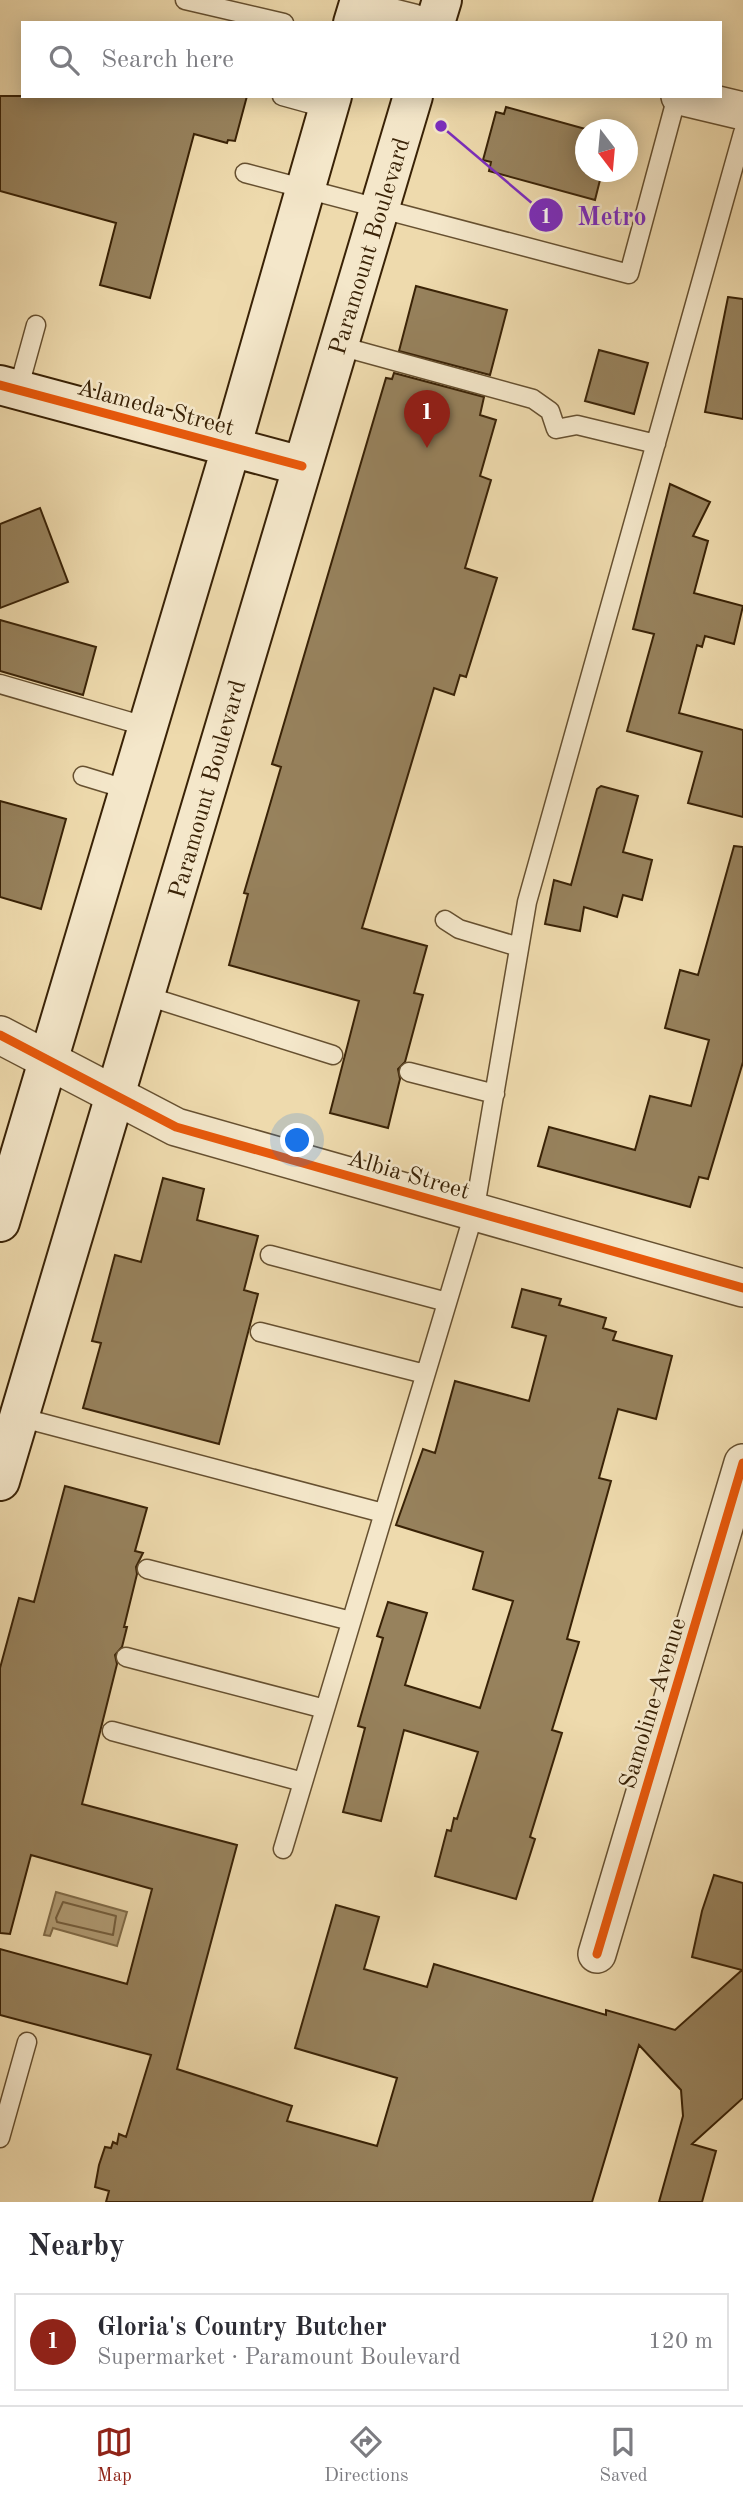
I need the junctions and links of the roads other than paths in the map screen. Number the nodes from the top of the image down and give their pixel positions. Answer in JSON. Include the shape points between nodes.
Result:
{"nodes":[{"id":1,"x":185,"y":0,"type":"edge"},
{"id":2,"x":442,"y":0,"type":"edge"},
{"id":3,"x":357,"y":11,"type":"edge"},
{"id":4,"x":275,"y":21,"type":"edge"},
{"id":5,"x":404,"y":21,"type":"edge"},
{"id":6,"x":436,"y":21,"type":"edge"},
{"id":7,"x":296,"y":98,"type":"edge"},
{"id":8,"x":412,"y":98,"type":"edge"},
{"id":9,"x":678,"y":98,"type":"edge"},
{"id":10,"x":688,"y":98,"type":"edge"},
{"id":11,"x":330,"y":103,"type":"edge"},
{"id":12,"x":743,"y":111,"type":"edge"},
{"id":13,"x":743,"y":133,"type":"edge"},
{"id":14,"x":244,"y":173,"type":"dead end"},
{"id":15,"x":306,"y":189,"type":"junction"},
{"id":16,"x":381,"y":208,"type":"junction"},
{"id":17,"x":36,"y":325,"type":"dead end"},
{"id":18,"x":340,"y":346,"type":"junction"},
{"id":19,"x":9,"y":388,"type":"edge"},
{"id":20,"x":656,"y":444,"type":"junction"},
{"id":21,"x":231,"y":448,"type":"junction"},
{"id":22,"x":302,"y":466,"type":"junction"},
{"id":23,"x":0,"y":684,"type":"edge"},
{"id":24,"x":148,"y":727,"type":"junction"},
{"id":25,"x":83,"y":776,"type":"dead end"},
{"id":26,"x":129,"y":790,"type":"junction"},
{"id":27,"x":445,"y":920,"type":"dead end"},
{"id":28,"x":519,"y":947,"type":"junction"},
{"id":29,"x":147,"y":996,"type":"junction"},
{"id":30,"x":0,"y":1035,"type":"edge"},
{"id":31,"x":333,"y":1055,"type":"dead end"},
{"id":32,"x":48,"y":1061,"type":"junction"},
{"id":33,"x":409,"y":1072,"type":"dead end"},
{"id":34,"x":495,"y":1094,"type":"junction"},
{"id":35,"x":117,"y":1097,"type":"junction"},
{"id":36,"x":474,"y":1213,"type":"junction"},
{"id":37,"x":0,"y":1222,"type":"edge"},
{"id":38,"x":270,"y":1255,"type":"dead end"},
{"id":39,"x":743,"y":1288,"type":"edge"},
{"id":40,"x":447,"y":1302,"type":"junction"},
{"id":41,"x":260,"y":1332,"type":"dead end"},
{"id":42,"x":425,"y":1374,"type":"junction"},
{"id":43,"x":19,"y":1417,"type":"junction"},
{"id":44,"x":743,"y":1463,"type":"edge"},
{"id":45,"x":0,"y":1481,"type":"edge"},
{"id":46,"x":383,"y":1513,"type":"junction"},
{"id":47,"x":146,"y":1569,"type":"dead end"},
{"id":48,"x":351,"y":1621,"type":"junction"},
{"id":49,"x":126,"y":1657,"type":"dead end"},
{"id":50,"x":325,"y":1709,"type":"junction"},
{"id":51,"x":112,"y":1731,"type":"dead end"},
{"id":52,"x":303,"y":1782,"type":"junction"},
{"id":53,"x":283,"y":1849,"type":"dead end"},
{"id":54,"x":597,"y":1954,"type":"dead end"},
{"id":55,"x":27,"y":2042,"type":"dead end"},
{"id":56,"x":0,"y":2138,"type":"edge"}],
"edges":[{"from":1,"to":4,"type":"lane"},
{"from":2,"to":6,"type":"main road"},
{"from":3,"to":5,"type":"street"},
{"from":7,"to":11,"type":"lane"},
{"from":8,"to":16,"type":"main road","name":"Paramount Boulevard"},
{"from":9,"to":16,"type":"lane","via":[[629,274]]},
{"from":10,"to":12,"type":"street"},
{"from":11,"to":15,"type":"main road"},
{"from":13,"to":20,"type":"lane"},
{"from":14,"to":15,"type":"lane"},
{"from":15,"to":16,"type":"lane"},
{"from":15,"to":21,"type":"main road"},
{"from":16,"to":18,"type":"main road","name":"Paramount Boulevard"},
{"from":17,"to":19,"type":"lane"},
{"from":18,"to":20,"type":"lane","via":[[533,399],[550,411],[556,429],[577,425]]},
{"from":18,"to":22,"type":"main road","name":"Paramount Boulevard"},
{"from":19,"to":21,"type":"main road","name":"Alameda Street"},
{"from":20,"to":28,"type":"lane","via":[[527,902]]},
{"from":21,"to":22,"type":"main road","name":"Alameda Street"},
{"from":21,"to":24,"type":"main road"},
{"from":22,"to":29,"type":"main road","name":"Paramount Boulevard"},
{"from":23,"to":24,"type":"lane"},
{"from":24,"to":26,"type":"main road"},
{"from":25,"to":26,"type":"lane"},
{"from":26,"to":32,"type":"main road"},
{"from":27,"to":28,"type":"lane","via":[[459,929]]},
{"from":28,"to":34,"type":"lane"},
{"from":29,"to":31,"type":"lane"},
{"from":29,"to":35,"type":"main road","name":"Paramount Boulevard"},
{"from":30,"to":32,"type":"street","name":"Albia Street"},
{"from":32,"to":35,"type":"street","name":"Albia Street"},
{"from":32,"to":37,"type":"main road"},
{"from":33,"to":34,"type":"lane"},
{"from":34,"to":36,"type":"lane"},
{"from":35,"to":36,"type":"street","name":"Albia Street","via":[[176,1127]]},
{"from":35,"to":43,"type":"main road","name":"Paramount Boulevard"},
{"from":36,"to":39,"type":"street","name":"Albia Street"},
{"from":36,"to":40,"type":"lane"},
{"from":38,"to":40,"type":"lane"},
{"from":40,"to":42,"type":"lane"},
{"from":41,"to":42,"type":"lane"},
{"from":42,"to":46,"type":"lane"},
{"from":43,"to":45,"type":"main road","name":"Paramount Boulevard"},
{"from":43,"to":46,"type":"lane"},
{"from":44,"to":54,"type":"street","name":"Samoline Avenue"},
{"from":46,"to":48,"type":"lane"},
{"from":47,"to":48,"type":"lane"},
{"from":48,"to":50,"type":"lane"},
{"from":49,"to":50,"type":"lane"},
{"from":50,"to":52,"type":"lane"},
{"from":51,"to":52,"type":"lane"},
{"from":52,"to":53,"type":"lane"},
{"from":55,"to":56,"type":"lane"}]}
